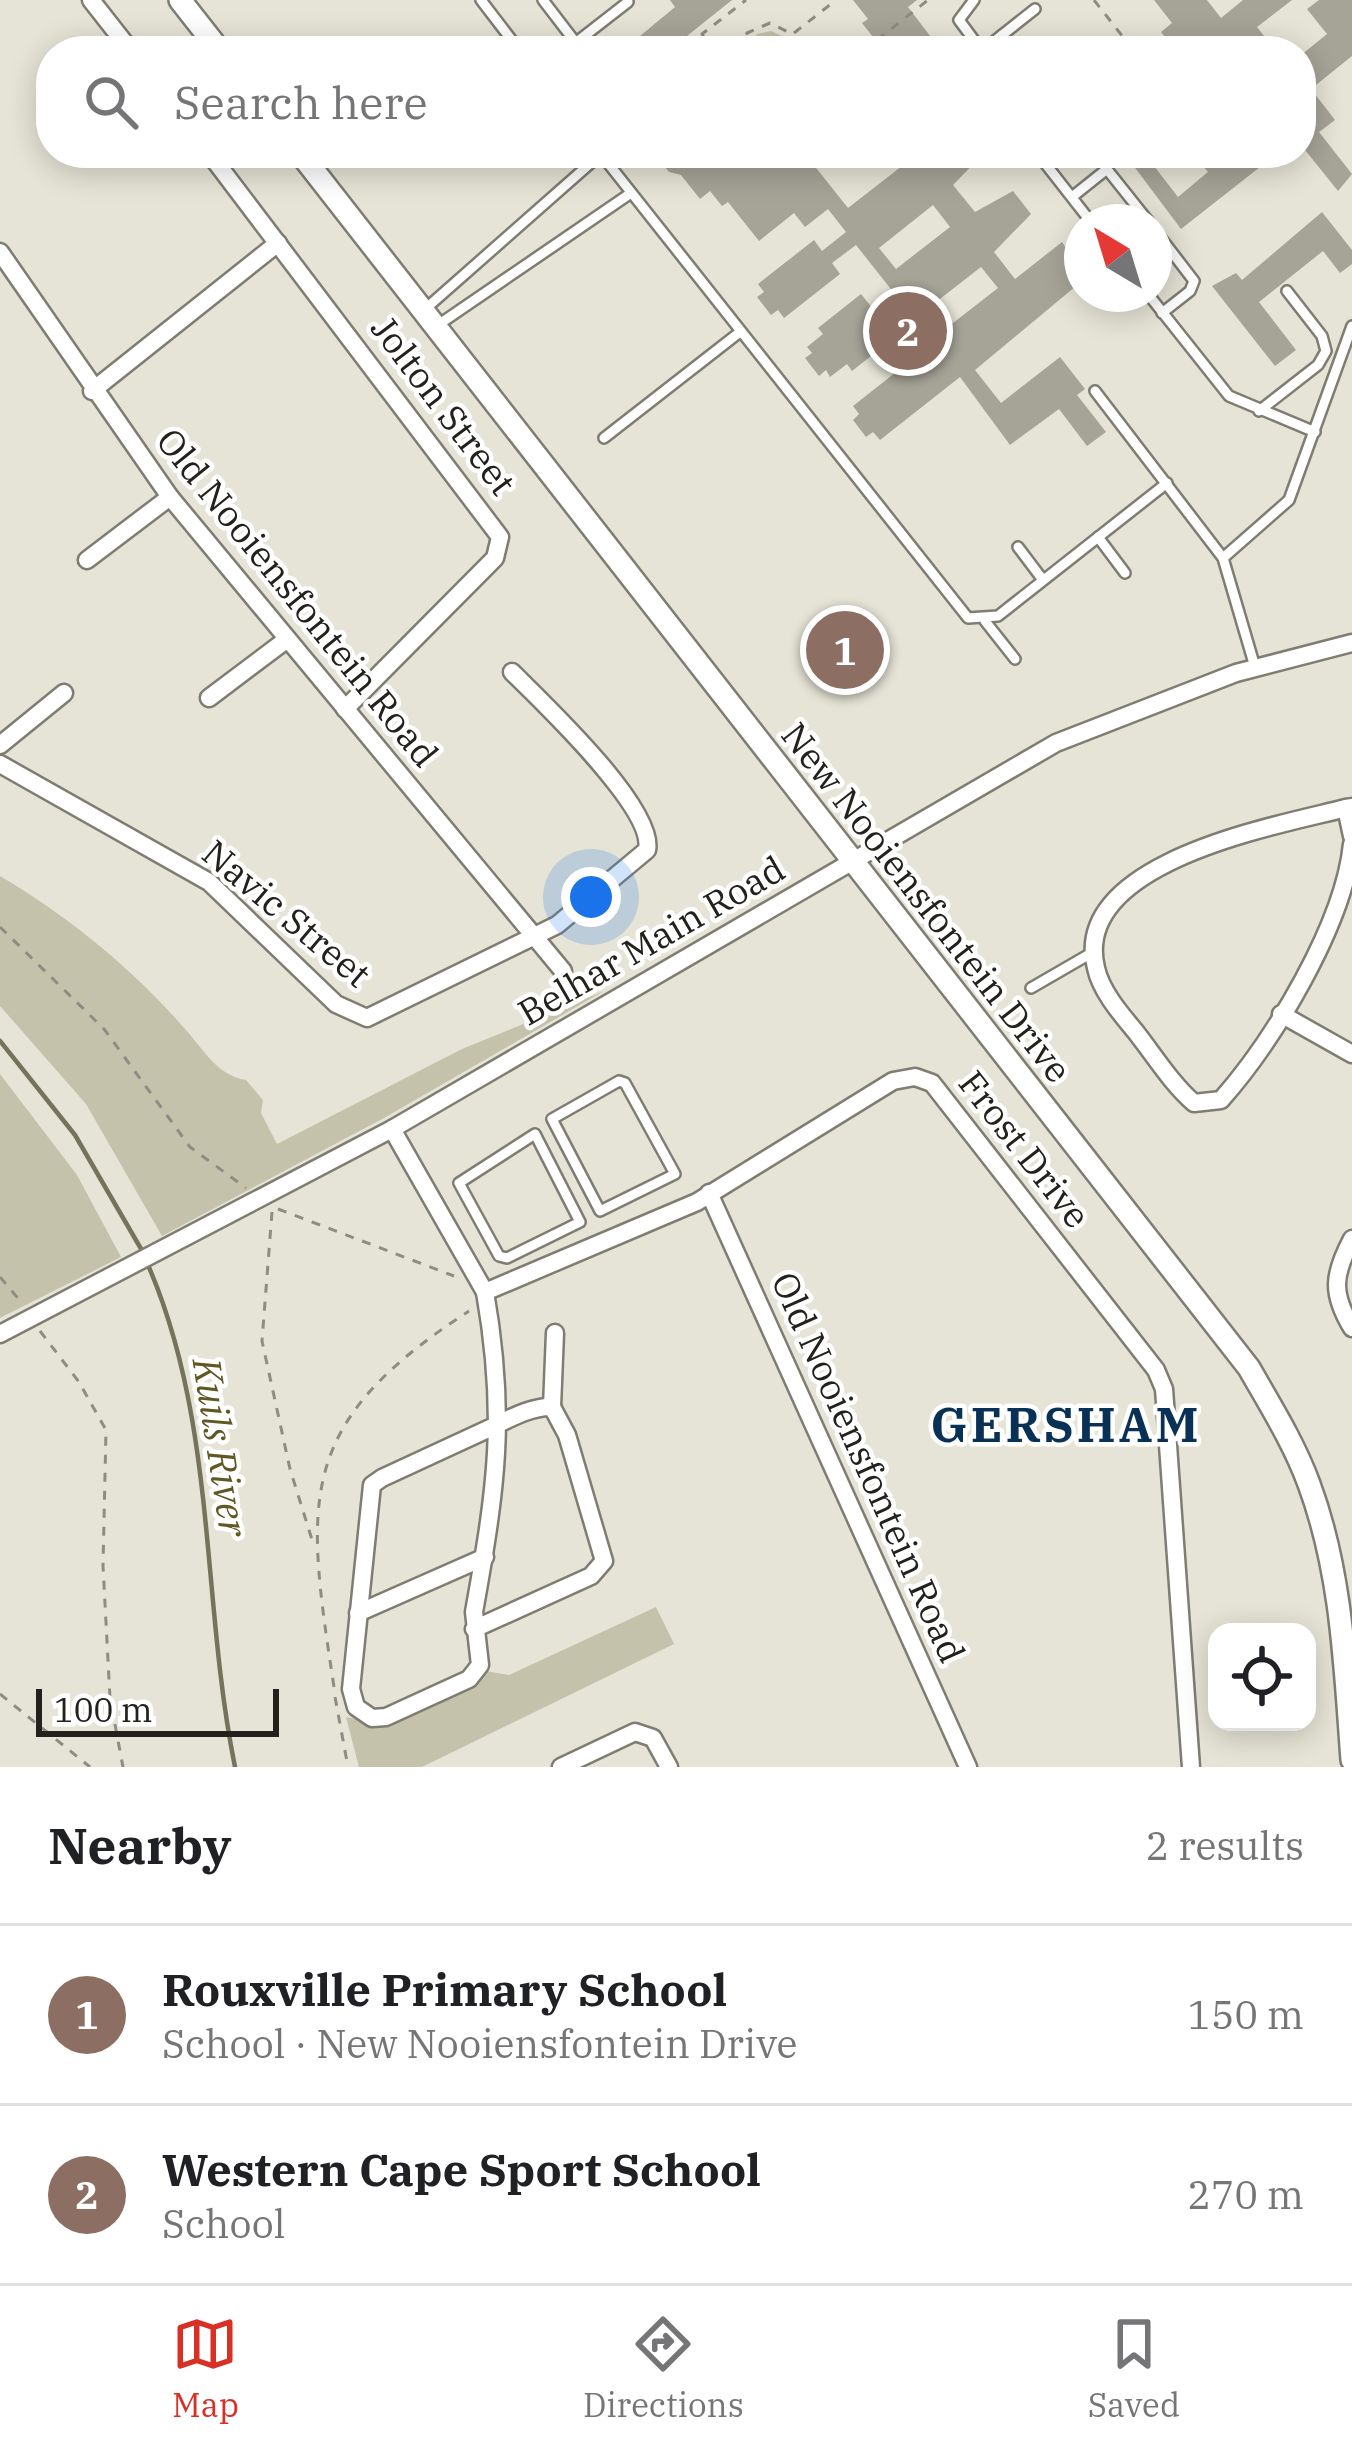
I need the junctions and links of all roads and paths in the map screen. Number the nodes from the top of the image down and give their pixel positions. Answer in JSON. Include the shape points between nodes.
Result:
{"nodes":[{"id":1,"x":91,"y":0,"type":"edge"},
{"id":2,"x":180,"y":0,"type":"edge"},
{"id":3,"x":481,"y":0,"type":"edge"},
{"id":4,"x":543,"y":0,"type":"edge"},
{"id":5,"x":746,"y":0,"type":"edge"},
{"id":6,"x":836,"y":0,"type":"edge"},
{"id":7,"x":928,"y":0,"type":"edge"},
{"id":8,"x":974,"y":0,"type":"edge"},
{"id":9,"x":1094,"y":0,"type":"edge"},
{"id":10,"x":628,"y":2,"type":"edge"},
{"id":11,"x":1035,"y":9,"type":"dead end"},
{"id":12,"x":792,"y":34,"type":"joint"},
{"id":13,"x":1002,"y":35,"type":"edge"},
{"id":14,"x":119,"y":36,"type":"edge"},
{"id":15,"x":208,"y":36,"type":"edge"},
{"id":16,"x":509,"y":36,"type":"edge"},
{"id":17,"x":571,"y":36,"type":"edge"},
{"id":18,"x":585,"y":36,"type":"edge"},
{"id":19,"x":704,"y":36,"type":"edge"},
{"id":20,"x":746,"y":36,"type":"edge"},
{"id":21,"x":882,"y":36,"type":"edge"},
{"id":22,"x":971,"y":36,"type":"edge"},
{"id":23,"x":1122,"y":36,"type":"edge"},
{"id":24,"x":220,"y":168,"type":"edge"},
{"id":25,"x":312,"y":168,"type":"edge"},
{"id":26,"x":585,"y":168,"type":"edge"},
{"id":27,"x":612,"y":168,"type":"edge"},
{"id":28,"x":620,"y":168,"type":"edge"},
{"id":29,"x":1049,"y":168,"type":"edge"},
{"id":30,"x":1107,"y":170,"type":"joint"},
{"id":31,"x":615,"y":172,"type":"junction"},
{"id":32,"x":631,"y":193,"type":"junction"},
{"id":33,"x":1072,"y":197,"type":"junction"},
{"id":34,"x":1077,"y":204,"type":"edge"},
{"id":35,"x":1134,"y":204,"type":"edge"},
{"id":36,"x":278,"y":243,"type":"junction"},
{"id":37,"x":0,"y":251,"type":"edge"},
{"id":38,"x":1172,"y":252,"type":"edge"},
{"id":39,"x":7,"y":279,"type":"edge"},
{"id":40,"x":1287,"y":291,"type":"dead end"},
{"id":41,"x":1172,"y":305,"type":"edge"},
{"id":42,"x":1162,"y":313,"type":"edge"},
{"id":43,"x":429,"y":319,"type":"junction"},
{"id":44,"x":1352,"y":326,"type":"edge"},
{"id":45,"x":740,"y":332,"type":"junction"},
{"id":46,"x":1095,"y":391,"type":"dead end"},
{"id":47,"x":92,"y":392,"type":"junction"},
{"id":48,"x":1259,"y":411,"type":"junction"},
{"id":49,"x":1316,"y":432,"type":"junction"},
{"id":50,"x":604,"y":438,"type":"dead end"},
{"id":51,"x":1167,"y":483,"type":"junction"},
{"id":52,"x":170,"y":496,"type":"junction"},
{"id":53,"x":1098,"y":538,"type":"junction"},
{"id":54,"x":1018,"y":547,"type":"dead end"},
{"id":55,"x":1223,"y":558,"type":"junction"},
{"id":56,"x":87,"y":560,"type":"dead end"},
{"id":57,"x":1125,"y":573,"type":"dead end"},
{"id":58,"x":1043,"y":580,"type":"junction"},
{"id":59,"x":985,"y":620,"type":"junction"},
{"id":60,"x":286,"y":640,"type":"junction"},
{"id":61,"x":1352,"y":644,"type":"edge"},
{"id":62,"x":1015,"y":659,"type":"dead end"},
{"id":63,"x":1256,"y":668,"type":"junction"},
{"id":64,"x":512,"y":671,"type":"dead end"},
{"id":65,"x":64,"y":693,"type":"dead end"},
{"id":66,"x":209,"y":698,"type":"dead end"},
{"id":67,"x":345,"y":709,"type":"junction"},
{"id":68,"x":0,"y":745,"type":"edge"},
{"id":69,"x":0,"y":764,"type":"edge"},
{"id":70,"x":1349,"y":808,"type":"edge"},
{"id":71,"x":1352,"y":840,"type":"edge"},
{"id":72,"x":850,"y":861,"type":"junction"},
{"id":73,"x":0,"y":927,"type":"edge"},
{"id":74,"x":536,"y":936,"type":"junction"},
{"id":75,"x":1095,"y":951,"type":"junction"},
{"id":76,"x":562,"y":970,"type":"dead end"},
{"id":77,"x":1031,"y":988,"type":"dead end"},
{"id":78,"x":1281,"y":1013,"type":"junction"},
{"id":79,"x":1352,"y":1054,"type":"edge"},
{"id":80,"x":392,"y":1129,"type":"junction"},
{"id":81,"x":253,"y":1192,"type":"dead end"},
{"id":82,"x":709,"y":1193,"type":"junction"},
{"id":83,"x":638,"y":1195,"type":"junction"},
{"id":84,"x":649,"y":1223,"type":"junction"},
{"id":85,"x":569,"y":1230,"type":"junction"},
{"id":86,"x":1352,"y":1239,"type":"edge"},
{"id":87,"x":579,"y":1253,"type":"junction"},
{"id":88,"x":0,"y":1277,"type":"edge"},
{"id":89,"x":482,"y":1286,"type":"junction"},
{"id":90,"x":33,"y":1318,"type":"junction"},
{"id":91,"x":1352,"y":1328,"type":"edge"},
{"id":92,"x":555,"y":1333,"type":"dead end"},
{"id":93,"x":0,"y":1334,"type":"edge"},
{"id":94,"x":551,"y":1407,"type":"junction"},
{"id":95,"x":499,"y":1424,"type":"junction"},
{"id":96,"x":313,"y":1544,"type":"dead end"},
{"id":97,"x":484,"y":1557,"type":"junction"},
{"id":98,"x":358,"y":1613,"type":"junction"},
{"id":99,"x":474,"y":1629,"type":"junction"},
{"id":100,"x":0,"y":1694,"type":"edge"},
{"id":101,"x":1352,"y":1760,"type":"edge"},
{"id":102,"x":90,"y":1767,"type":"edge"},
{"id":103,"x":123,"y":1767,"type":"edge"},
{"id":104,"x":561,"y":1767,"type":"edge"},
{"id":105,"x":669,"y":1767,"type":"edge"},
{"id":106,"x":968,"y":1767,"type":"edge"},
{"id":107,"x":1191,"y":1767,"type":"edge"}],
"edges":[{"from":1,"to":14,"type":"street"},
{"from":2,"to":15,"type":"street"},
{"from":3,"to":16,"type":"lane"},
{"from":4,"to":17,"type":"lane"},
{"from":5,"to":19,"type":"path"},
{"from":6,"to":12,"type":"path"},
{"from":7,"to":21,"type":"path"},
{"from":8,"to":22,"type":"lane","via":[[959,20]]},
{"from":9,"to":23,"type":"path"},
{"from":10,"to":18,"type":"lane"},
{"from":11,"to":13,"type":"lane"},
{"from":12,"to":20,"type":"path","via":[[762,24]]},
{"from":24,"to":36,"type":"street"},
{"from":25,"to":43,"type":"street","name":"New Nooiensfontein Drive"},
{"from":26,"to":43,"type":"lane"},
{"from":27,"to":31,"type":"lane"},
{"from":28,"to":31,"type":"path"},
{"from":29,"to":33,"type":"lane"},
{"from":30,"to":33,"type":"lane"},
{"from":30,"to":35,"type":"lane"},
{"from":31,"to":32,"type":"lane"},
{"from":32,"to":43,"type":"lane"},
{"from":32,"to":45,"type":"lane"},
{"from":33,"to":34,"type":"lane"},
{"from":36,"to":47,"type":"street"},
{"from":36,"to":67,"type":"street","name":"Jolton Street","via":[[500,537],[495,558]]},
{"from":37,"to":39,"type":"street","name":"Old Nooiensfontein Road"},
{"from":38,"to":41,"type":"lane","via":[[1194,281]]},
{"from":39,"to":47,"type":"street","name":"Old Nooiensfontein Road"},
{"from":40,"to":48,"type":"lane","via":[[1326,351]]},
{"from":42,"to":48,"type":"lane","via":[[1229,396]]},
{"from":43,"to":72,"type":"street","name":"New Nooiensfontein Drive"},
{"from":44,"to":49,"type":"lane"},
{"from":45,"to":50,"type":"lane"},
{"from":45,"to":59,"type":"lane","via":[[956,609]]},
{"from":46,"to":51,"type":"lane"},
{"from":47,"to":52,"type":"street","name":"Old Nooiensfontein Road"},
{"from":48,"to":49,"type":"lane"},
{"from":49,"to":55,"type":"lane","via":[[1281,512]]},
{"from":51,"to":53,"type":"lane"},
{"from":51,"to":55,"type":"lane"},
{"from":52,"to":56,"type":"street"},
{"from":52,"to":60,"type":"street","name":"Old Nooiensfontein Road"},
{"from":53,"to":57,"type":"lane"},
{"from":53,"to":58,"type":"lane"},
{"from":54,"to":58,"type":"lane"},
{"from":55,"to":63,"type":"lane"},
{"from":58,"to":59,"type":"lane"},
{"from":59,"to":62,"type":"lane"},
{"from":60,"to":66,"type":"street"},
{"from":60,"to":67,"type":"street","name":"Old Nooiensfontein Road"},
{"from":61,"to":63,"type":"street","name":"Belhar Main Road"},
{"from":63,"to":72,"type":"street","name":"Belhar Main Road","via":[[1089,727]]},
{"from":64,"to":74,"type":"street","via":[[580,742],[649,841],[620,876]]},
{"from":65,"to":68,"type":"street"},
{"from":67,"to":74,"type":"street","name":"Old Nooiensfontein Road"},
{"from":69,"to":74,"type":"street","name":"Navic Street","via":[[208,882],[353,1015],[380,1013]]},
{"from":70,"to":71,"type":"street"},
{"from":70,"to":75,"type":"street","via":[[1184,855],[1108,906]]},
{"from":71,"to":78,"type":"street","via":[[1342,894]]},
{"from":72,"to":80,"type":"street","name":"Belhar Main Road"},
{"from":72,"to":101,"type":"street","name":"New Nooiensfontein Drive","via":[[1179,1275],[1284,1429],[1309,1482],[1338,1594]]},
{"from":73,"to":81,"type":"path","via":[[104,1028],[205,1163]]},
{"from":74,"to":76,"type":"street","name":"Old Nooiensfontein Road"},
{"from":75,"to":77,"type":"lane"},
{"from":75,"to":78,"type":"street","via":[[1107,993],[1194,1103],[1221,1100]]},
{"from":78,"to":79,"type":"street"},
{"from":80,"to":89,"type":"street"},
{"from":80,"to":90,"type":"street","name":"Belhar Main Road"},
{"from":82,"to":84,"type":"street","name":"Frost Drive"},
{"from":82,"to":106,"type":"street","name":"Old Nooiensfontein Road"},
{"from":82,"to":107,"type":"street","name":"Frost Drive","via":[[892,1081],[915,1077],[938,1089],[1164,1389]]},
{"from":83,"to":83,"type":"lane","via":[[674,1174],[619,1081],[552,1121],[598,1210]]},
{"from":83,"to":84,"type":"lane"},
{"from":84,"to":87,"type":"street","name":"Frost Drive"},
{"from":85,"to":85,"type":"lane","via":[[580,1219],[535,1134],[459,1183],[499,1256]]},
{"from":85,"to":87,"type":"lane"},
{"from":86,"to":91,"type":"street","via":[[1334,1283]]},
{"from":87,"to":89,"type":"street","name":"Frost Drive"},
{"from":88,"to":90,"type":"path"},
{"from":89,"to":95,"type":"street"},
{"from":89,"to":96,"type":"path","via":[[272,1208],[262,1341]]},
{"from":90,"to":93,"type":"street","name":"Belhar Main Road"},
{"from":90,"to":103,"type":"path","via":[[106,1430],[106,1632]]},
{"from":92,"to":94,"type":"street"},
{"from":94,"to":95,"type":"street"},
{"from":94,"to":99,"type":"street","via":[[567,1435],[602,1565]]},
{"from":95,"to":97,"type":"street"},
{"from":95,"to":98,"type":"street","via":[[372,1485]]},
{"from":97,"to":98,"type":"street"},
{"from":97,"to":99,"type":"street"},
{"from":98,"to":99,"type":"street","via":[[351,1696],[372,1718],[472,1677],[481,1660]]},
{"from":100,"to":102,"type":"path"},
{"from":104,"to":105,"type":"street","via":[[635,1732],[653,1738]]}]}
